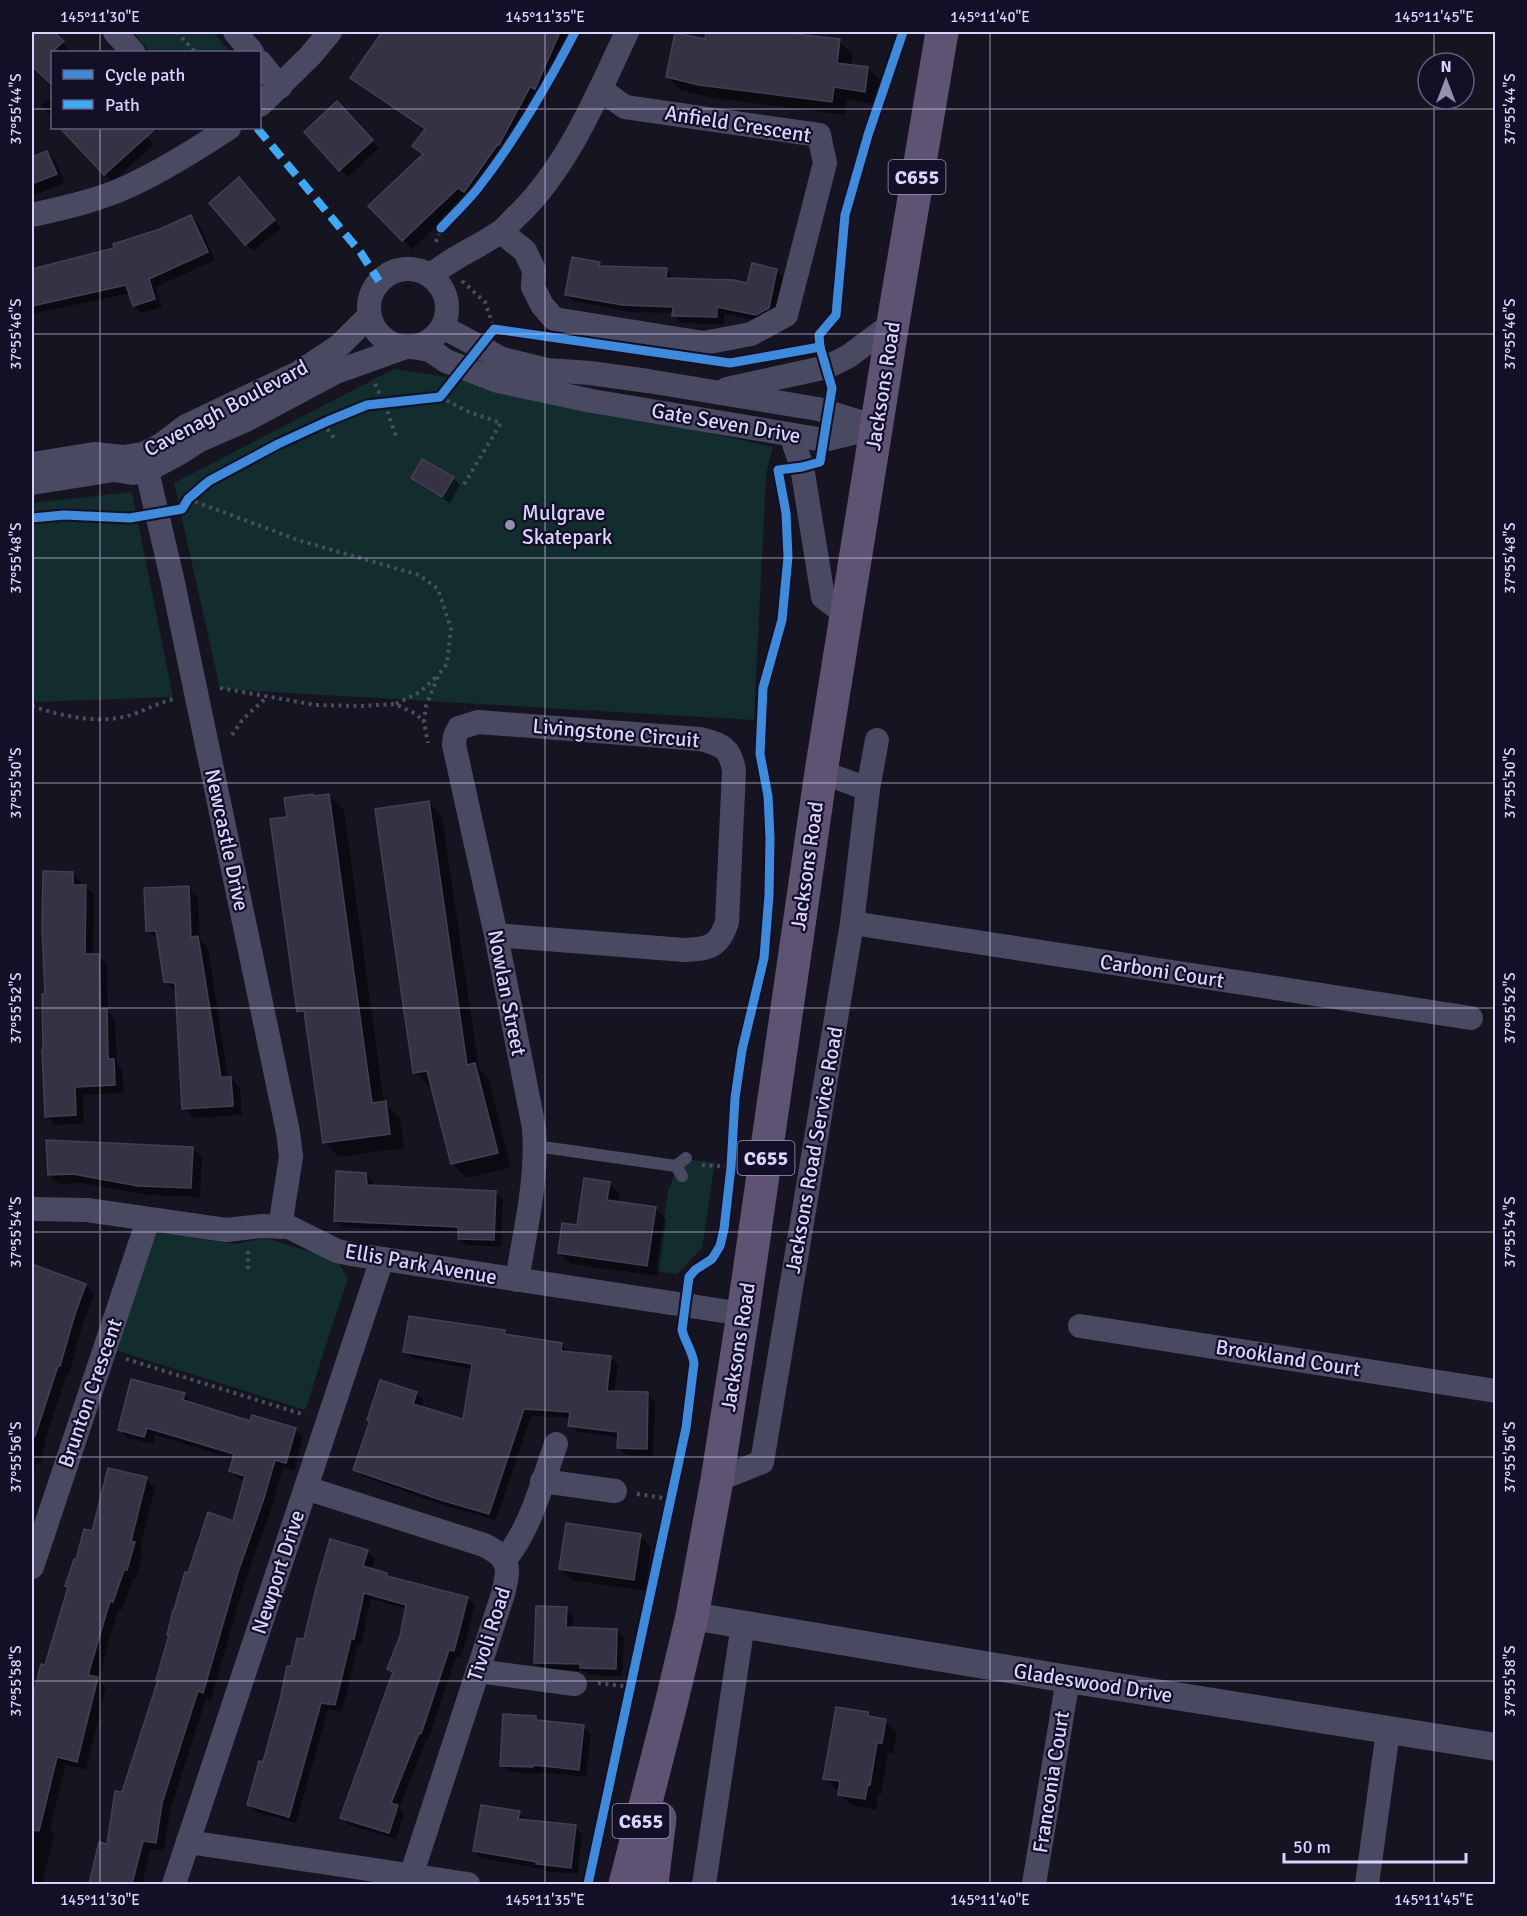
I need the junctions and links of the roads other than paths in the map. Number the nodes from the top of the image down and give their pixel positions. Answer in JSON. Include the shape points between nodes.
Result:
{"nodes":[{"id":1,"x":116,"y":32,"type":"edge"},
{"id":2,"x":235,"y":32,"type":"edge"},
{"id":3,"x":330,"y":32,"type":"edge"},
{"id":4,"x":627,"y":32,"type":"edge"},
{"id":5,"x":942,"y":32,"type":"edge"},
{"id":6,"x":132,"y":51,"type":"edge"},
{"id":7,"x":251,"y":51,"type":"edge"},
{"id":8,"x":261,"y":63,"type":"edge"},
{"id":9,"x":280,"y":87,"type":"junction"},
{"id":10,"x":600,"y":89,"type":"junction"},
{"id":11,"x":261,"y":104,"type":"edge"},
{"id":12,"x":225,"y":129,"type":"edge"},
{"id":13,"x":202,"y":135,"type":"edge"},
{"id":14,"x":32,"y":215,"type":"edge"},
{"id":15,"x":494,"y":236,"type":"junction"},
{"id":16,"x":437,"y":285,"type":"junction"},
{"id":17,"x":369,"y":316,"type":"junction"},
{"id":18,"x":892,"y":323,"type":"junction"},
{"id":19,"x":442,"y":327,"type":"junction"},
{"id":20,"x":409,"y":347,"type":"junction"},
{"id":21,"x":707,"y":391,"type":"junction"},
{"id":22,"x":876,"y":427,"type":"junction"},
{"id":23,"x":791,"y":435,"type":"junction"},
{"id":24,"x":145,"y":463,"type":"junction"},
{"id":25,"x":32,"y":464,"type":"edge"},
{"id":26,"x":32,"y":483,"type":"edge"},
{"id":27,"x":846,"y":614,"type":"junction"},
{"id":28,"x":478,"y":722,"type":"joint"},
{"id":29,"x":877,"y":740,"type":"dead end"},
{"id":30,"x":821,"y":772,"type":"junction"},
{"id":31,"x":868,"y":789,"type":"junction"},
{"id":32,"x":852,"y":923,"type":"junction"},
{"id":33,"x":496,"y":935,"type":"junction"},
{"id":34,"x":1471,"y":1018,"type":"dead end"},
{"id":35,"x":536,"y":1146,"type":"junction"},
{"id":36,"x":686,"y":1158,"type":"dead end"},
{"id":37,"x":32,"y":1209,"type":"edge"},
{"id":38,"x":148,"y":1220,"type":"junction"},
{"id":39,"x":279,"y":1227,"type":"junction"},
{"id":40,"x":382,"y":1259,"type":"junction"},
{"id":41,"x":517,"y":1280,"type":"junction"},
{"id":42,"x":743,"y":1314,"type":"junction"},
{"id":43,"x":1080,"y":1326,"type":"dead end"},
{"id":44,"x":1496,"y":1391,"type":"edge"},
{"id":45,"x":556,"y":1444,"type":"dead end"},
{"id":46,"x":717,"y":1480,"type":"junction"},
{"id":47,"x":542,"y":1481,"type":"junction"},
{"id":48,"x":306,"y":1488,"type":"junction"},
{"id":49,"x":615,"y":1491,"type":"road end"},
{"id":50,"x":504,"y":1561,"type":"junction"},
{"id":51,"x":32,"y":1567,"type":"edge"},
{"id":52,"x":692,"y":1616,"type":"junction"},
{"id":53,"x":743,"y":1624,"type":"junction"},
{"id":54,"x":478,"y":1671,"type":"junction"},
{"id":55,"x":1068,"y":1679,"type":"junction"},
{"id":56,"x":585,"y":1684,"type":"road end"},
{"id":57,"x":672,"y":1700,"type":"junction"},
{"id":58,"x":1388,"y":1731,"type":"junction"},
{"id":59,"x":1496,"y":1747,"type":"edge"},
{"id":60,"x":188,"y":1842,"type":"junction"},
{"id":61,"x":411,"y":1876,"type":"junction"},
{"id":62,"x":174,"y":1884,"type":"edge"},
{"id":63,"x":468,"y":1884,"type":"edge"},
{"id":64,"x":625,"y":1884,"type":"edge"},
{"id":65,"x":652,"y":1884,"type":"edge"},
{"id":66,"x":704,"y":1884,"type":"edge"},
{"id":67,"x":1034,"y":1884,"type":"edge"},
{"id":68,"x":1366,"y":1884,"type":"edge"}],
"edges":[{"from":1,"to":6,"type":"street"},
{"from":2,"to":7,"type":"street"},
{"from":3,"to":9,"type":"street"},
{"from":4,"to":10,"type":"street"},
{"from":5,"to":18,"type":"main road","name":"Jacksons Road","number":"C655"},
{"from":8,"to":9,"type":"street"},
{"from":9,"to":11,"type":"street"},
{"from":10,"to":15,"type":"street","via":[[565,155],[536,197]]},
{"from":10,"to":15,"type":"street","name":"Anfield Crescent","via":[[625,107],[819,135],[825,163],[786,315],[751,334],[704,343],[554,319],[533,286],[534,270],[525,251]]},
{"from":12,"to":13,"type":"street"},
{"from":13,"to":14,"type":"street","via":[[182,158],[128,187]]},
{"from":15,"to":16,"type":"street","via":[[444,264]]},
{"from":16,"to":17,"type":"street","via":[[419,271],[408,269],[387,275],[374,289]]},
{"from":16,"to":19,"type":"street","via":[[447,305]]},
{"from":17,"to":20,"type":"street","via":[[382,338],[393,345]]},
{"from":17,"to":24,"type":"street","name":"Cavenagh Boulevard","via":[[339,346],[298,373],[186,426]]},
{"from":18,"to":21,"type":"street","name":"Gate Seven Drive","via":[[849,356],[827,367]]},
{"from":18,"to":22,"type":"main road","name":"Jacksons Road","number":"C655"},
{"from":19,"to":20,"type":"street","via":[[424,344]]},
{"from":19,"to":21,"type":"street","name":"Gate Seven Drive","via":[[502,359],[547,370],[602,374]]},
{"from":20,"to":23,"type":"street","name":"Gate Seven Drive","via":[[430,350],[446,361],[498,381]]},
{"from":20,"to":24,"type":"street","via":[[336,372],[178,454]]},
{"from":21,"to":22,"type":"street","name":"Gate Seven Drive","via":[[828,411]]},
{"from":22,"to":23,"type":"street","name":"Gate Seven Drive","via":[[824,440]]},
{"from":22,"to":27,"type":"main road","name":"Jacksons Road","number":"C655"},
{"from":23,"to":27,"type":"street","via":[[802,467],[823,597]]},
{"from":24,"to":25,"type":"street","name":"Cavenagh Boulevard","via":[[94,454]]},
{"from":24,"to":26,"type":"street","name":"Cavenagh Boulevard","via":[[132,472],[114,470]]},
{"from":24,"to":39,"type":"street","name":"Newcastle Drive","via":[[288,1132],[291,1157]]},
{"from":27,"to":30,"type":"main road","name":"Jacksons Road","number":"C655"},
{"from":28,"to":33,"type":"street","name":"Nowlan Street","via":[[459,728],[454,746]]},
{"from":28,"to":33,"type":"street","name":"Livingstone Circuit","via":[[700,739],[726,749],[734,771],[727,922],[713,945],[684,950]]},
{"from":29,"to":31,"type":"street","name":"Jacksons Road Service Road"},
{"from":30,"to":31,"type":"street"},
{"from":30,"to":42,"type":"main road","name":"Jacksons Road","number":"C655"},
{"from":31,"to":32,"type":"street","name":"Jacksons Road Service Road"},
{"from":32,"to":34,"type":"street","name":"Carboni Court"},
{"from":32,"to":46,"type":"street","name":"Jacksons Road Service Road","via":[[762,1462]]},
{"from":33,"to":35,"type":"street","name":"Nowlan Street"},
{"from":35,"to":36,"type":"lane","via":[[679,1171]]},
{"from":35,"to":41,"type":"street","name":"Nowlan Street"},
{"from":37,"to":38,"type":"street","name":"Ellis Park Avenue","via":[[87,1210]]},
{"from":38,"to":39,"type":"street","name":"Ellis Park Avenue","via":[[226,1230]]},
{"from":38,"to":51,"type":"street","name":"Brunton Crescent"},
{"from":39,"to":40,"type":"street","name":"Ellis Park Avenue","via":[[289,1227],[337,1251]]},
{"from":40,"to":41,"type":"street","name":"Ellis Park Avenue"},
{"from":40,"to":48,"type":"street","name":"Newport Drive"},
{"from":41,"to":42,"type":"street","name":"Ellis Park Avenue"},
{"from":42,"to":46,"type":"main road","name":"Jacksons Road","number":"C655"},
{"from":43,"to":44,"type":"street","name":"Brookland Court"},
{"from":45,"to":47,"type":"street"},
{"from":46,"to":52,"type":"main road","name":"Jacksons Road","number":"C655"},
{"from":47,"to":49,"type":"street"},
{"from":47,"to":50,"type":"street","via":[[524,1532]]},
{"from":48,"to":50,"type":"street","name":"Tivoli Road","via":[[484,1545],[501,1553]]},
{"from":48,"to":60,"type":"street","name":"Newport Drive"},
{"from":50,"to":54,"type":"street","name":"Tivoli Road","via":[[508,1576]]},
{"from":52,"to":53,"type":"street","name":"Gladeswood Drive"},
{"from":52,"to":57,"type":"main road","name":"Jacksons Road","number":"C655"},
{"from":53,"to":55,"type":"street","name":"Gladeswood Drive"},
{"from":53,"to":66,"type":"street"},
{"from":54,"to":56,"type":"street"},
{"from":54,"to":61,"type":"street","name":"Tivoli Road"},
{"from":55,"to":58,"type":"street","name":"Gladeswood Drive"},
{"from":55,"to":67,"type":"street","name":"Franconia Court"},
{"from":57,"to":64,"type":"main road","name":"Jacksons Road","number":"C655"},
{"from":57,"to":65,"type":"main road","name":"Jacksons Road","number":"C655"},
{"from":58,"to":59,"type":"street","name":"Gladeswood Drive"},
{"from":58,"to":68,"type":"street"},
{"from":60,"to":61,"type":"street"},
{"from":60,"to":62,"type":"street","name":"Newport Drive"},
{"from":61,"to":63,"type":"street"}]}
